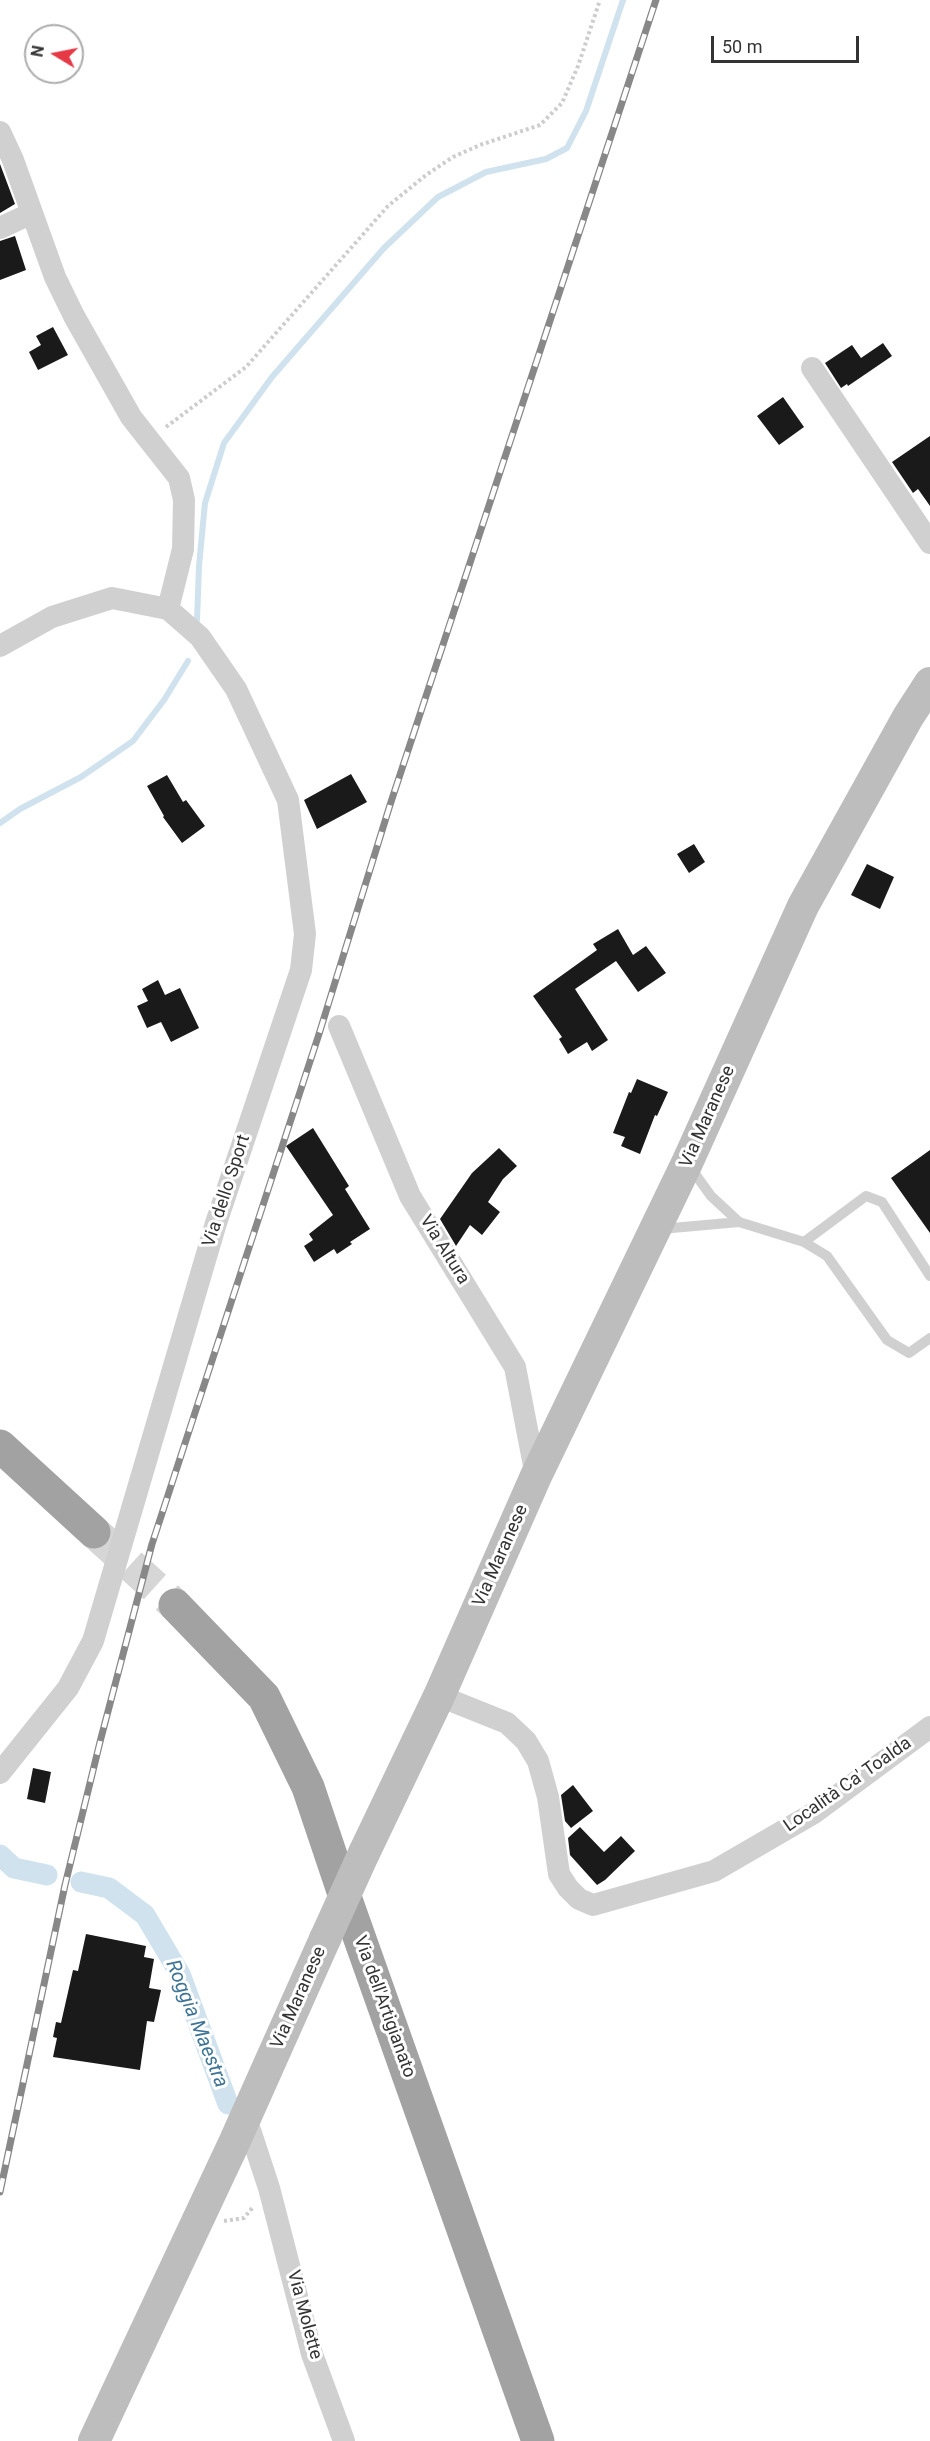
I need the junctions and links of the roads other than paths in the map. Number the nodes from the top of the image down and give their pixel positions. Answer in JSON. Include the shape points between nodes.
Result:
{"nodes":[{"id":1,"x":0,"y":132,"type":"edge"},
{"id":2,"x":7,"y":162,"type":"edge"},
{"id":3,"x":32,"y":213,"type":"junction"},
{"id":4,"x":0,"y":228,"type":"edge"},
{"id":5,"x":812,"y":368,"type":"dead end"},
{"id":6,"x":930,"y":543,"type":"edge"},
{"id":7,"x":175,"y":616,"type":"junction"},
{"id":8,"x":0,"y":646,"type":"edge"},
{"id":9,"x":930,"y":683,"type":"edge"},
{"id":10,"x":339,"y":1026,"type":"dead end"},
{"id":11,"x":687,"y":1163,"type":"junction"},
{"id":12,"x":739,"y":1222,"type":"junction"},
{"id":13,"x":656,"y":1229,"type":"junction"},
{"id":14,"x":804,"y":1242,"type":"junction"},
{"id":15,"x":930,"y":1276,"type":"edge"},
{"id":16,"x":930,"y":1338,"type":"edge"},
{"id":17,"x":0,"y":1446,"type":"edge"},
{"id":18,"x":536,"y":1476,"type":"junction"},
{"id":19,"x":94,"y":1532,"type":"tunnel mouth"},
{"id":20,"x":175,"y":1605,"type":"tunnel mouth"},
{"id":21,"x":440,"y":1694,"type":"junction"},
{"id":22,"x":930,"y":1727,"type":"edge"},
{"id":23,"x":0,"y":1773,"type":"edge"},
{"id":24,"x":245,"y":2115,"type":"junction"},
{"id":25,"x":94,"y":2441,"type":"edge"},
{"id":26,"x":344,"y":2441,"type":"edge"},
{"id":27,"x":538,"y":2441,"type":"edge"}],
"edges":[{"from":1,"to":2,"type":"street"},
{"from":2,"to":3,"type":"street"},
{"from":3,"to":4,"type":"street"},
{"from":3,"to":7,"type":"street","via":[[56,277],[107,377],[148,441],[179,478],[184,500],[183,549]]},
{"from":5,"to":6,"type":"street"},
{"from":7,"to":8,"type":"street","via":[[112,598],[52,617]]},
{"from":7,"to":23,"type":"street","name":"Via dello Sport","via":[[200,637],[236,689],[288,800],[305,934],[301,970],[216,1223],[93,1641],[68,1688]]},
{"from":9,"to":11,"type":"main road","name":"Via Maranese","via":[[803,906]]},
{"from":10,"to":18,"type":"street","name":"Via Altura","via":[[410,1196],[515,1367]]},
{"from":11,"to":12,"type":"lane","via":[[711,1196]]},
{"from":11,"to":13,"type":"main road","name":"Via Maranese"},
{"from":12,"to":13,"type":"lane"},
{"from":12,"to":14,"type":"lane"},
{"from":13,"to":18,"type":"main road","name":"Via Maranese"},
{"from":14,"to":15,"type":"lane","via":[[866,1196],[882,1202]]},
{"from":14,"to":16,"type":"lane","via":[[827,1256],[887,1340],[909,1353]]},
{"from":17,"to":19,"type":"highway"},
{"from":18,"to":21,"type":"main road","name":"Via Maranese"},
{"from":20,"to":27,"type":"highway","name":"Via dell'Artigianato","via":[[264,1697],[308,1787]]},
{"from":21,"to":22,"type":"street","name":"Località Ca' Toalda","via":[[507,1723],[526,1741],[538,1761],[548,1797],[559,1874],[579,1899],[593,1905],[714,1871],[814,1813]]},
{"from":21,"to":24,"type":"main road","name":"Via Maranese","bridge":true},
{"from":24,"to":25,"type":"main road","name":"Via Maranese"},
{"from":24,"to":26,"type":"street","name":"Via Molette","via":[[269,2188],[312,2354]]}]}
